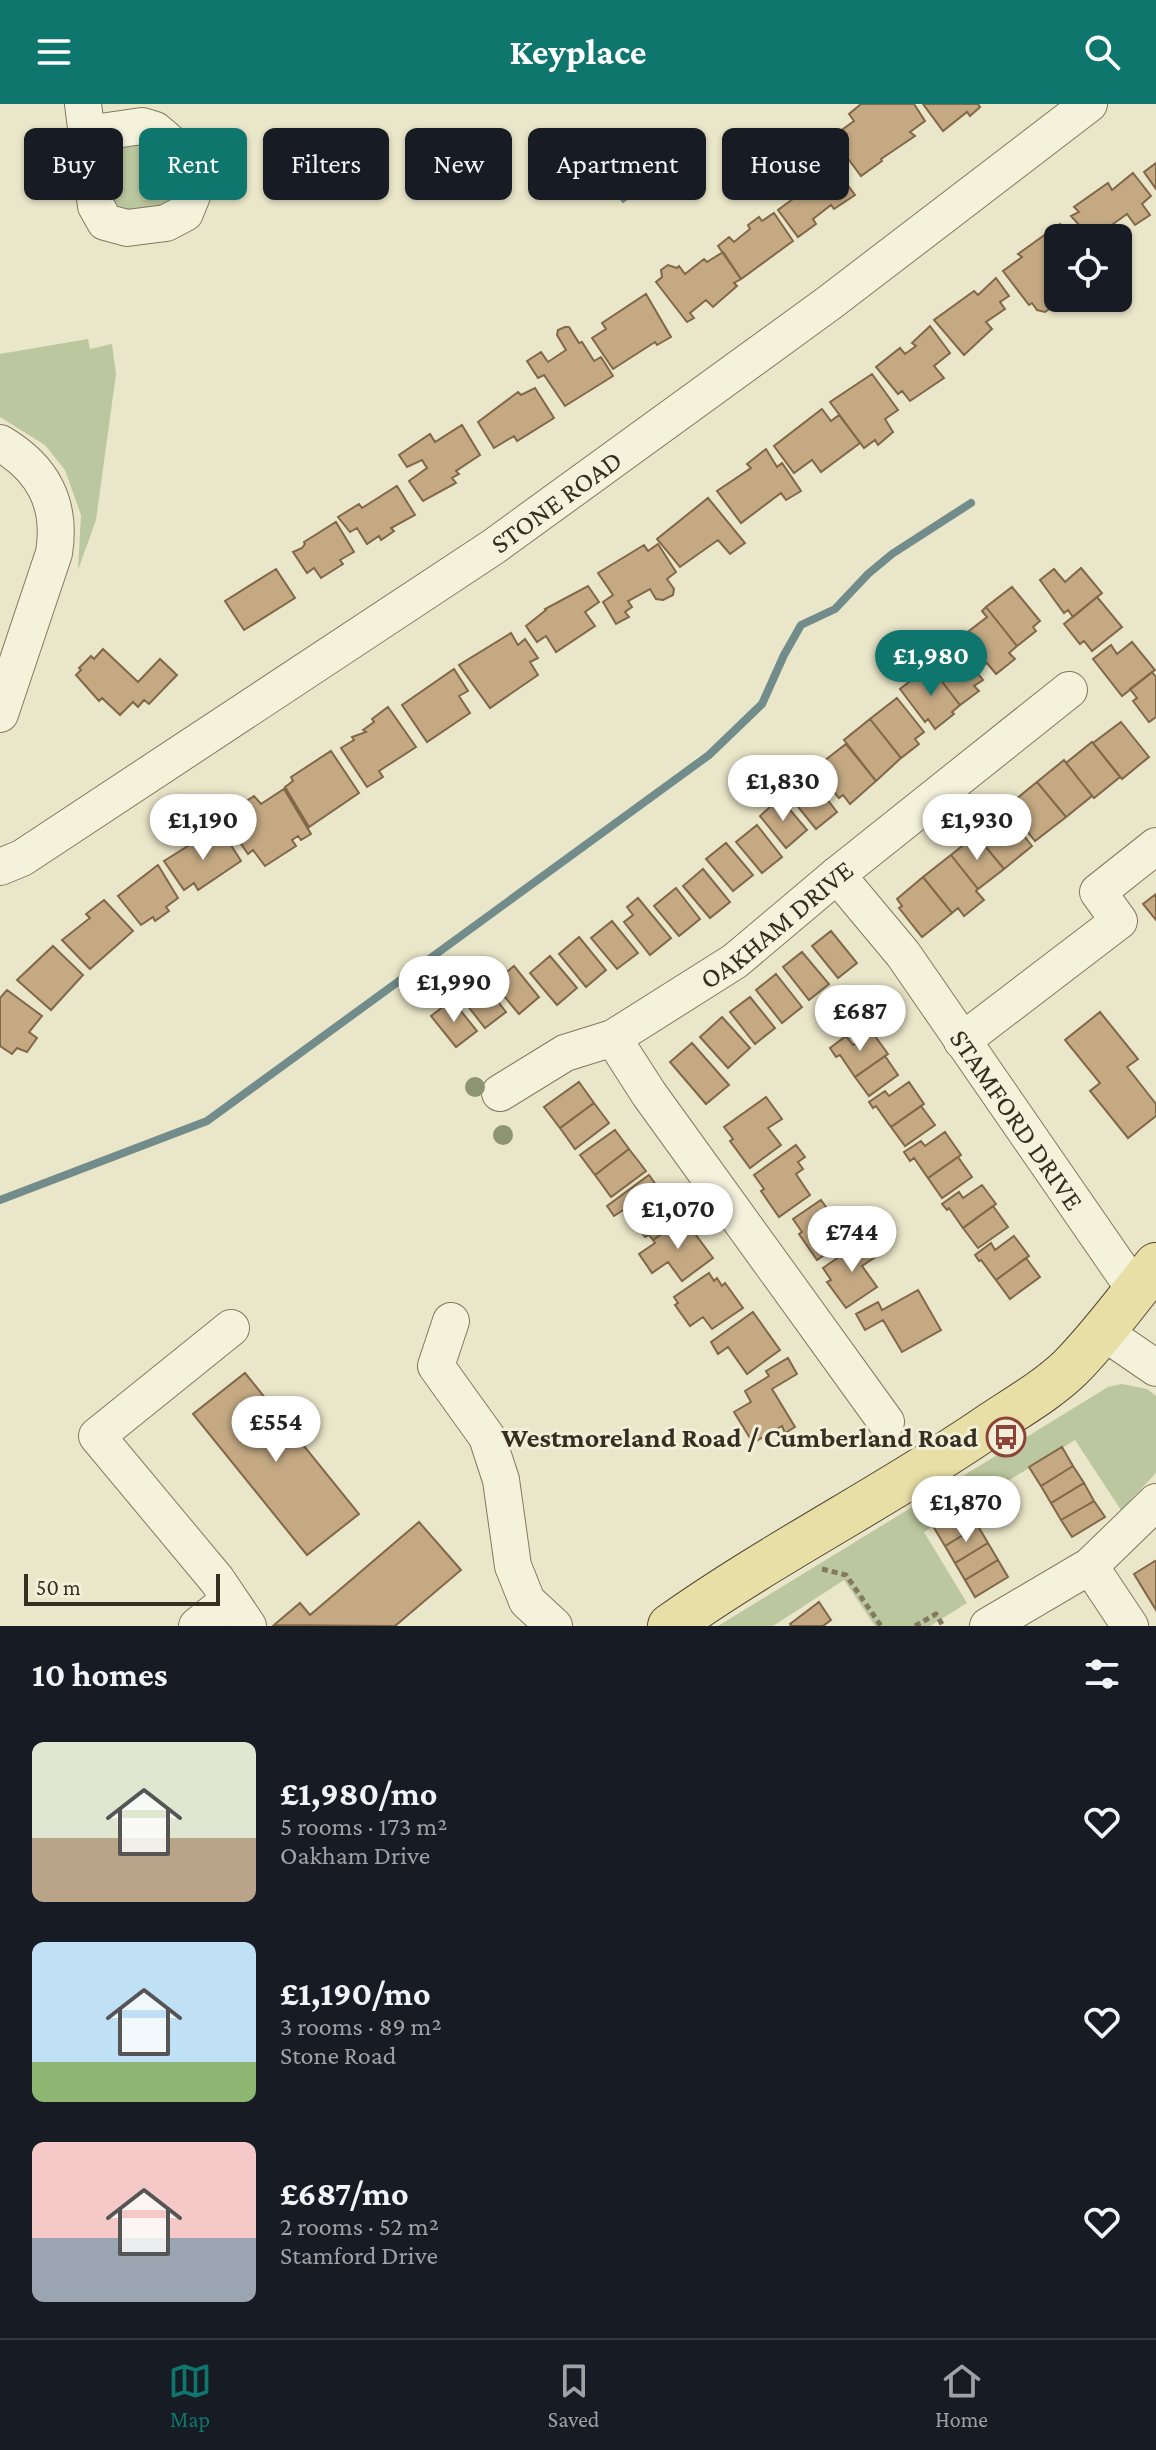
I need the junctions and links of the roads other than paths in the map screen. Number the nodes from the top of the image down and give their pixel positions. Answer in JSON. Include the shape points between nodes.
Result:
{"nodes":[{"id":1,"x":1089,"y":104,"type":"edge"},
{"id":2,"x":0,"y":443,"type":"edge"},
{"id":3,"x":1069,"y":690,"type":"dead end"},
{"id":4,"x":0,"y":714,"type":"edge"},
{"id":5,"x":1156,"y":846,"type":"edge"},
{"id":6,"x":0,"y":867,"type":"edge"},
{"id":7,"x":837,"y":875,"type":"junction"},
{"id":8,"x":613,"y":1038,"type":"junction"},
{"id":9,"x":962,"y":1041,"type":"junction"},
{"id":10,"x":500,"y":1093,"type":"dead end"},
{"id":11,"x":1146,"y":1277,"type":"edge"},
{"id":12,"x":451,"y":1321,"type":"dead end"},
{"id":13,"x":231,"y":1328,"type":"dead end"},
{"id":14,"x":1102,"y":1331,"type":"junction"},
{"id":15,"x":1156,"y":1368,"type":"edge"},
{"id":16,"x":886,"y":1422,"type":"dead end"},
{"id":17,"x":1156,"y":1502,"type":"edge"},
{"id":18,"x":1090,"y":1566,"type":"junction"},
{"id":19,"x":238,"y":1613,"type":"edge"},
{"id":20,"x":197,"y":1626,"type":"edge"},
{"id":21,"x":554,"y":1626,"type":"edge"},
{"id":22,"x":670,"y":1626,"type":"edge"},
{"id":23,"x":988,"y":1626,"type":"edge"},
{"id":24,"x":1130,"y":1626,"type":"edge"}],
"edges":[{"from":1,"to":6,"type":"street","name":"STONE ROAD","via":[[829,303],[493,547],[22,858]]},
{"from":2,"to":4,"type":"street","via":[[34,471],[57,518],[54,553]]},
{"from":3,"to":7,"type":"street","name":"OAKHAM DRIVE"},
{"from":5,"to":9,"type":"street","via":[[1098,892],[1119,921]]},
{"from":7,"to":8,"type":"street","name":"OAKHAM DRIVE","via":[[735,961]]},
{"from":7,"to":9,"type":"street","name":"STAMFORD DRIVE","via":[[903,954]]},
{"from":8,"to":10,"type":"street","name":"OAKHAM DRIVE","via":[[565,1053]]},
{"from":8,"to":16,"type":"street"},
{"from":9,"to":11,"type":"street","name":"STAMFORD DRIVE"},
{"from":11,"to":14,"type":"main road"},
{"from":12,"to":21,"type":"street","via":[[436,1366],[487,1437],[501,1480],[513,1566],[527,1601]]},
{"from":13,"to":19,"type":"street","via":[[97,1436],[217,1580]]},
{"from":14,"to":15,"type":"street"},
{"from":14,"to":22,"type":"main road","via":[[1044,1388],[923,1470],[723,1588]]},
{"from":17,"to":18,"type":"street"},
{"from":18,"to":23,"type":"street"},
{"from":18,"to":24,"type":"street"},
{"from":19,"to":20,"type":"street"}]}
